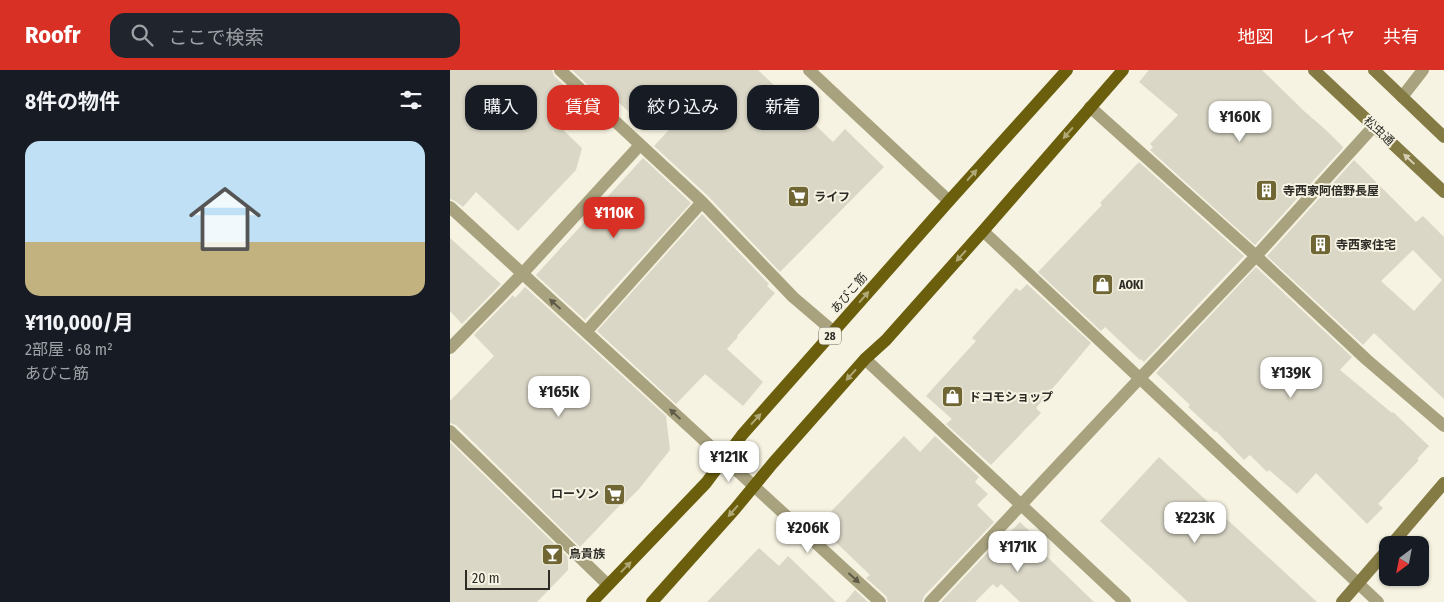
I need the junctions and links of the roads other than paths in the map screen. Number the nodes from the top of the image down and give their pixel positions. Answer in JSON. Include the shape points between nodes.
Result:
{"nodes":[{"id":1,"x":560,"y":70,"type":"edge"},
{"id":2,"x":809,"y":70,"type":"edge"},
{"id":3,"x":1123,"y":70,"type":"edge"},
{"id":4,"x":1314,"y":70,"type":"edge"},
{"id":5,"x":1374,"y":70,"type":"edge"},
{"id":6,"x":1424,"y":70,"type":"edge"},
{"id":7,"x":1064,"y":71,"type":"edge"},
{"id":8,"x":1402,"y":97,"type":"junction"},
{"id":9,"x":1090,"y":108,"type":"junction"},
{"id":10,"x":1374,"y":126,"type":"junction"},
{"id":11,"x":1444,"y":137,"type":"edge"},
{"id":12,"x":640,"y":145,"type":"junction"},
{"id":13,"x":1444,"y":192,"type":"edge"},
{"id":14,"x":948,"y":201,"type":"junction"},
{"id":15,"x":702,"y":202,"type":"junction"},
{"id":16,"x":450,"y":207,"type":"edge"},
{"id":17,"x":983,"y":231,"type":"junction"},
{"id":18,"x":1256,"y":256,"type":"junction"},
{"id":19,"x":522,"y":274,"type":"junction"},
{"id":20,"x":586,"y":332,"type":"junction"},
{"id":21,"x":834,"y":332,"type":"junction"},
{"id":22,"x":450,"y":348,"type":"edge"},
{"id":23,"x":866,"y":359,"type":"junction"},
{"id":24,"x":1140,"y":378,"type":"junction"},
{"id":25,"x":1444,"y":426,"type":"edge"},
{"id":26,"x":450,"y":431,"type":"edge"},
{"id":27,"x":724,"y":459,"type":"junction"},
{"id":28,"x":1444,"y":484,"type":"edge"},
{"id":29,"x":754,"y":486,"type":"junction"},
{"id":30,"x":1021,"y":504,"type":"junction"},
{"id":31,"x":1399,"y":536,"type":"edge"},
{"id":32,"x":1379,"y":560,"type":"edge"},
{"id":33,"x":1358,"y":584,"type":"junction"},
{"id":34,"x":608,"y":585,"type":"junction"},
{"id":35,"x":592,"y":602,"type":"edge"},
{"id":36,"x":652,"y":602,"type":"edge"},
{"id":37,"x":880,"y":602,"type":"edge"},
{"id":38,"x":930,"y":602,"type":"edge"},
{"id":39,"x":1125,"y":602,"type":"edge"},
{"id":40,"x":1342,"y":602,"type":"edge"},
{"id":41,"x":1378,"y":602,"type":"edge"}],
"edges":[{"from":1,"to":12,"type":"street"},
{"from":2,"to":14,"type":"street"},
{"from":3,"to":9,"type":"main road"},
{"from":4,"to":10,"type":"street","name":"松虫通"},
{"from":5,"to":8,"type":"street"},
{"from":6,"to":8,"type":"street"},
{"from":14,"to":7,"type":"main road","name":"あびこ筋","number":"28","one_way":true},
{"from":8,"to":11,"type":"street"},
{"from":9,"to":17,"type":"main road","one_way":true},
{"from":9,"to":18,"type":"street"},
{"from":13,"to":10,"type":"street","name":"松虫通","one_way":true},
{"from":10,"to":18,"type":"street"},
{"from":12,"to":15,"type":"street"},
{"from":12,"to":19,"type":"street"},
{"from":21,"to":14,"type":"main road","name":"あびこ筋","number":"28","one_way":true},
{"from":15,"to":20,"type":"street"},
{"from":15,"to":21,"type":"street","via":[[793,297]]},
{"from":16,"to":19,"type":"street"},
{"from":17,"to":23,"type":"main road","one_way":true},
{"from":17,"to":24,"type":"street"},
{"from":18,"to":24,"type":"street"},
{"from":18,"to":25,"type":"street"},
{"from":20,"to":19,"type":"street","one_way":true},
{"from":19,"to":22,"type":"street"},
{"from":27,"to":20,"type":"street","one_way":true},
{"from":27,"to":21,"type":"main road","name":"あびこ筋","number":"28","one_way":true},
{"from":23,"to":29,"type":"main road","one_way":true},
{"from":23,"to":30,"type":"street"},
{"from":24,"to":30,"type":"street"},
{"from":24,"to":33,"type":"street"},
{"from":26,"to":34,"type":"street"},
{"from":27,"to":29,"type":"street"},
{"from":34,"to":27,"type":"main road","name":"あびこ筋","number":"28","one_way":true,"via":[[706,483]]},
{"from":28,"to":31,"type":"street"},
{"from":29,"to":36,"type":"main road","one_way":true},
{"from":29,"to":37,"type":"street","one_way":true},
{"from":30,"to":38,"type":"street"},
{"from":30,"to":39,"type":"street"},
{"from":32,"to":33,"type":"street"},
{"from":33,"to":40,"type":"street"},
{"from":33,"to":41,"type":"street"},
{"from":34,"to":35,"type":"main road","name":"あびこ筋","number":"28"}]}
